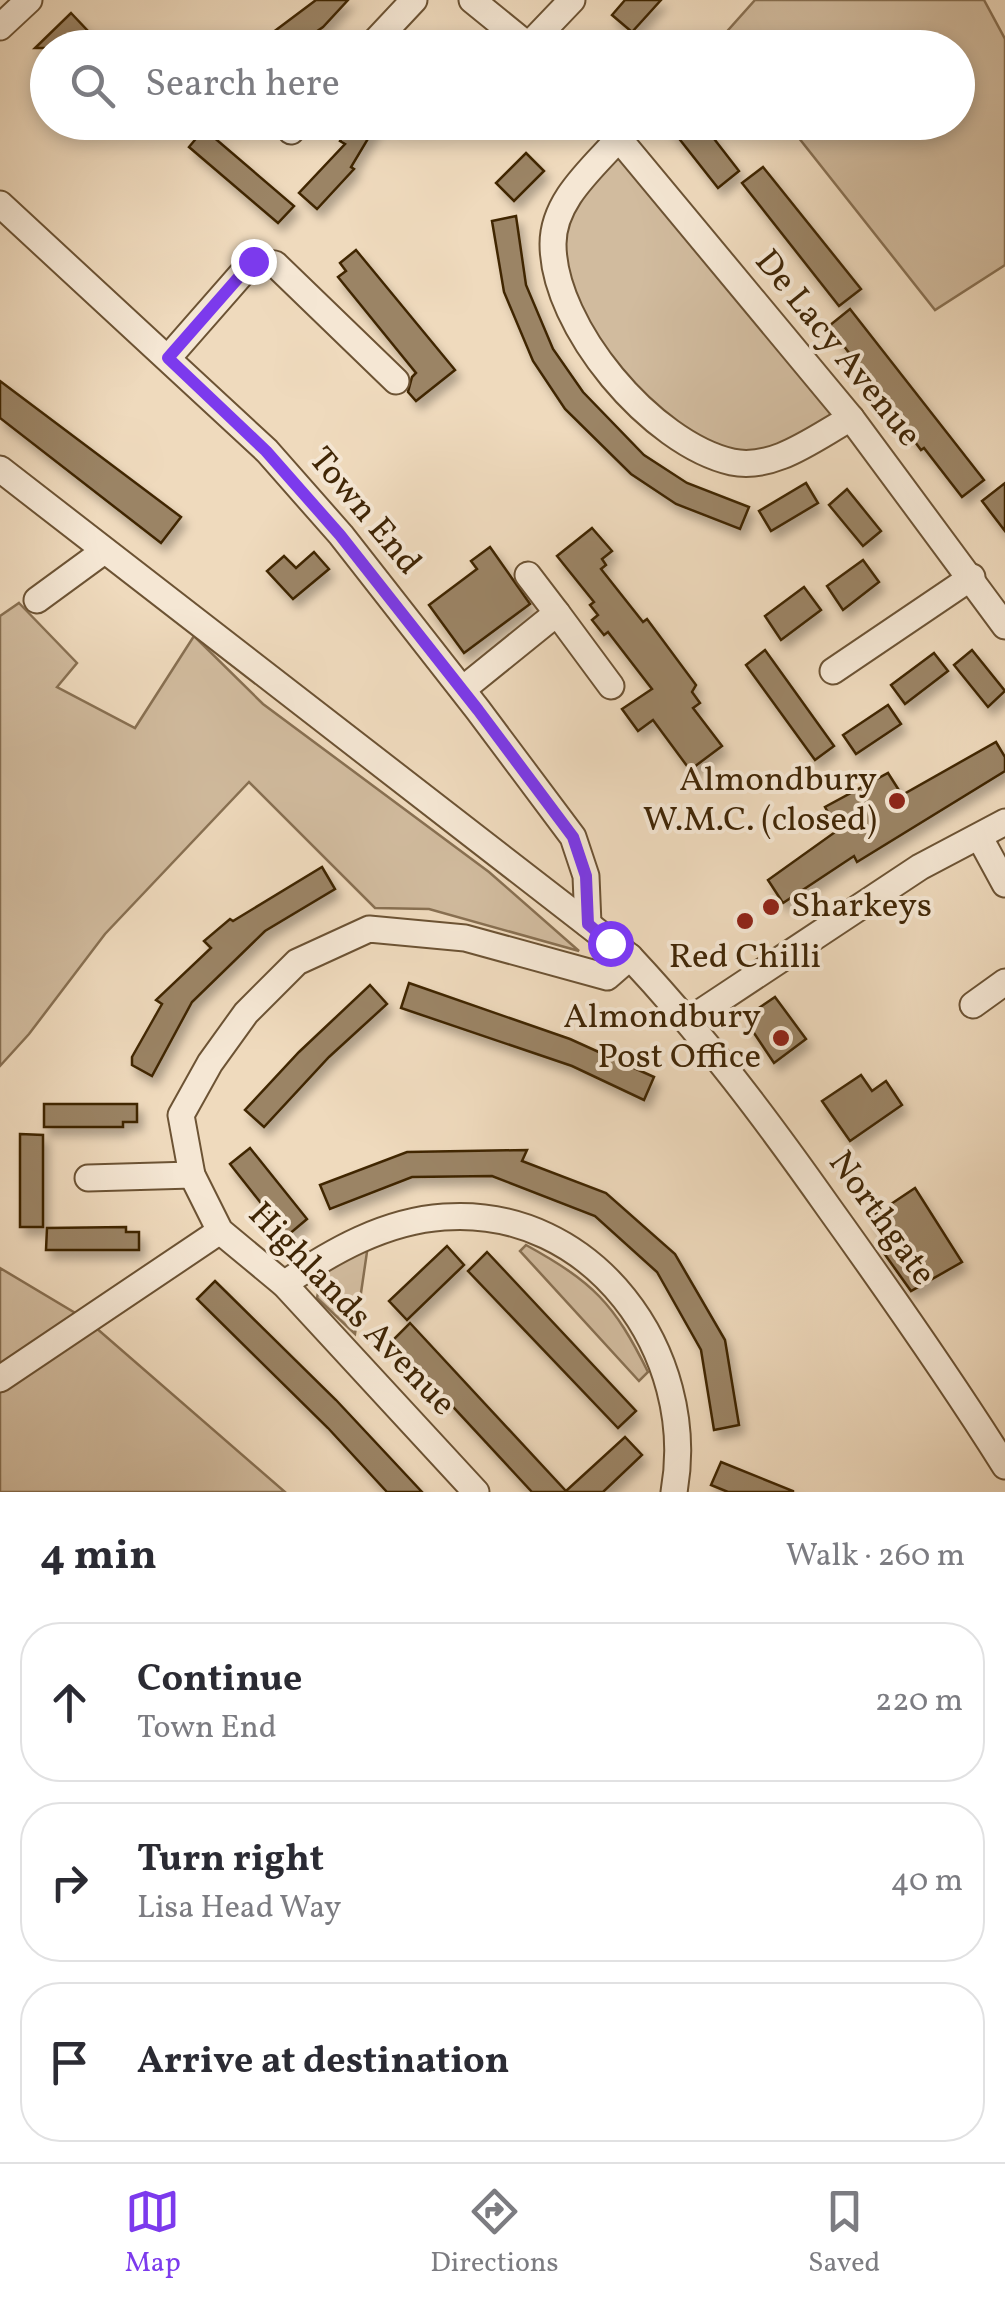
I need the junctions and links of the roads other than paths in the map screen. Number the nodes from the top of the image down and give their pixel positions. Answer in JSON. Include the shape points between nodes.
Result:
{"nodes":[{"id":1,"x":29,"y":0,"type":"edge"},
{"id":2,"x":414,"y":0,"type":"edge"},
{"id":3,"x":472,"y":0,"type":"edge"},
{"id":4,"x":572,"y":0,"type":"edge"},
{"id":5,"x":0,"y":28,"type":"edge"},
{"id":6,"x":386,"y":30,"type":"edge"},
{"id":7,"x":510,"y":30,"type":"edge"},
{"id":8,"x":545,"y":30,"type":"edge"},
{"id":9,"x":605,"y":140,"type":"edge"},
{"id":10,"x":620,"y":140,"type":"edge"},
{"id":11,"x":0,"y":204,"type":"edge"},
{"id":12,"x":168,"y":358,"type":"junction"},
{"id":13,"x":396,"y":381,"type":"dead end"},
{"id":14,"x":850,"y":418,"type":"junction"},
{"id":15,"x":0,"y":469,"type":"edge"},
{"id":16,"x":104,"y":550,"type":"junction"},
{"id":17,"x":528,"y":575,"type":"dead end"},
{"id":18,"x":972,"y":578,"type":"junction"},
{"id":19,"x":37,"y":600,"type":"dead end"},
{"id":20,"x":557,"y":613,"type":"junction"},
{"id":21,"x":1005,"y":626,"type":"edge"},
{"id":22,"x":834,"y":670,"type":"dead end"},
{"id":23,"x":611,"y":686,"type":"dead end"},
{"id":24,"x":462,"y":690,"type":"junction"},
{"id":25,"x":1005,"y":822,"type":"edge"},
{"id":26,"x":980,"y":838,"type":"junction"},
{"id":27,"x":1005,"y":884,"type":"edge"},
{"id":28,"x":588,"y":924,"type":"junction"},
{"id":29,"x":630,"y":958,"type":"junction"},
{"id":30,"x":1005,"y":982,"type":"edge"},
{"id":31,"x":973,"y":1006,"type":"dead end"},
{"id":32,"x":689,"y":1020,"type":"junction"},
{"id":33,"x":192,"y":1175,"type":"junction"},
{"id":34,"x":88,"y":1178,"type":"dead end"},
{"id":35,"x":220,"y":1230,"type":"junction"},
{"id":36,"x":284,"y":1284,"type":"junction"},
{"id":37,"x":0,"y":1379,"type":"edge"},
{"id":38,"x":1005,"y":1466,"type":"edge"},
{"id":39,"x":476,"y":1492,"type":"edge"},
{"id":40,"x":674,"y":1492,"type":"edge"}],
"edges":[{"from":1,"to":5,"type":"street"},
{"from":2,"to":6,"type":"street"},
{"from":3,"to":7,"type":"street"},
{"from":4,"to":8,"type":"street"},
{"from":9,"to":14,"type":"street","via":[[564,199],[552,243],[564,298],[636,405],[685,442],[734,462],[780,458]]},
{"from":10,"to":14,"type":"street","name":"De Lacy Avenue"},
{"from":11,"to":12,"type":"street","name":"Town End"},
{"from":12,"to":13,"type":"street","via":[[253,261],[276,264]]},
{"from":12,"to":24,"type":"street","name":"Town End","via":[[266,451]]},
{"from":14,"to":18,"type":"street","name":"De Lacy Avenue"},
{"from":15,"to":16,"type":"street","name":"Northgate"},
{"from":16,"to":19,"type":"street"},
{"from":16,"to":28,"type":"street","name":"Northgate"},
{"from":17,"to":20,"type":"street"},
{"from":18,"to":21,"type":"street","name":"De Lacy Avenue"},
{"from":18,"to":22,"type":"street"},
{"from":20,"to":23,"type":"street"},
{"from":20,"to":24,"type":"street"},
{"from":24,"to":28,"type":"street","name":"Town End","via":[[573,837],[586,876]]},
{"from":25,"to":26,"type":"street"},
{"from":26,"to":27,"type":"street"},
{"from":26,"to":32,"type":"street","via":[[920,867]]},
{"from":28,"to":29,"type":"street","name":"Northgate"},
{"from":29,"to":32,"type":"street","name":"Northgate"},
{"from":29,"to":33,"type":"street","name":"Highlands Avenue","via":[[607,977],[465,938],[369,929],[297,962],[246,1013],[181,1115]]},
{"from":30,"to":31,"type":"street"},
{"from":32,"to":38,"type":"street","name":"Northgate","via":[[936,1356]]},
{"from":33,"to":34,"type":"street"},
{"from":33,"to":35,"type":"street","name":"Highlands Avenue"},
{"from":35,"to":36,"type":"street","name":"Highlands Avenue"},
{"from":35,"to":37,"type":"street"},
{"from":36,"to":39,"type":"street","name":"Highlands Avenue"},
{"from":36,"to":40,"type":"street","via":[[331,1252],[397,1226],[444,1217],[493,1219],[550,1237],[596,1268],[634,1308],[662,1360],[676,1415]]}]}
